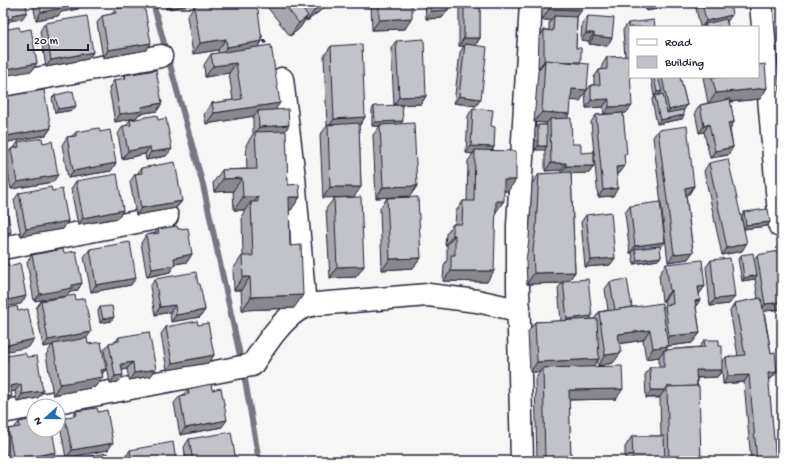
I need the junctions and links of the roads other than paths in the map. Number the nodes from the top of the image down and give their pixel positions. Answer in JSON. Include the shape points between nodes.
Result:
{"nodes":[{"id":1,"x":531,"y":3,"type":"edge"},
{"id":2,"x":761,"y":3,"type":"edge"},
{"id":3,"x":161,"y":56,"type":"dead end"},
{"id":4,"x":282,"y":79,"type":"dead end"},
{"id":5,"x":3,"y":84,"type":"edge"},
{"id":6,"x":167,"y":216,"type":"dead end"},
{"id":7,"x":780,"y":226,"type":"dead end"},
{"id":8,"x":3,"y":248,"type":"edge"},
{"id":9,"x":305,"y":307,"type":"junction"},
{"id":10,"x":519,"y":307,"type":"junction"},
{"id":11,"x":66,"y":400,"type":"edge"},
{"id":12,"x":26,"y":408,"type":"edge"},
{"id":13,"x":3,"y":412,"type":"edge"},
{"id":14,"x":522,"y":461,"type":"edge"}],
"edges":[{"from":1,"to":10,"type":"street","via":[[518,226]]},
{"from":2,"to":7,"type":"street"},
{"from":3,"to":5,"type":"street"},
{"from":4,"to":9,"type":"street","via":[[294,177]]},
{"from":6,"to":8,"type":"street"},
{"from":9,"to":10,"type":"street","via":[[428,295],[509,308]]},
{"from":9,"to":11,"type":"street","via":[[297,311],[274,333],[252,365]]},
{"from":10,"to":14,"type":"street"},
{"from":12,"to":13,"type":"street"}]}
